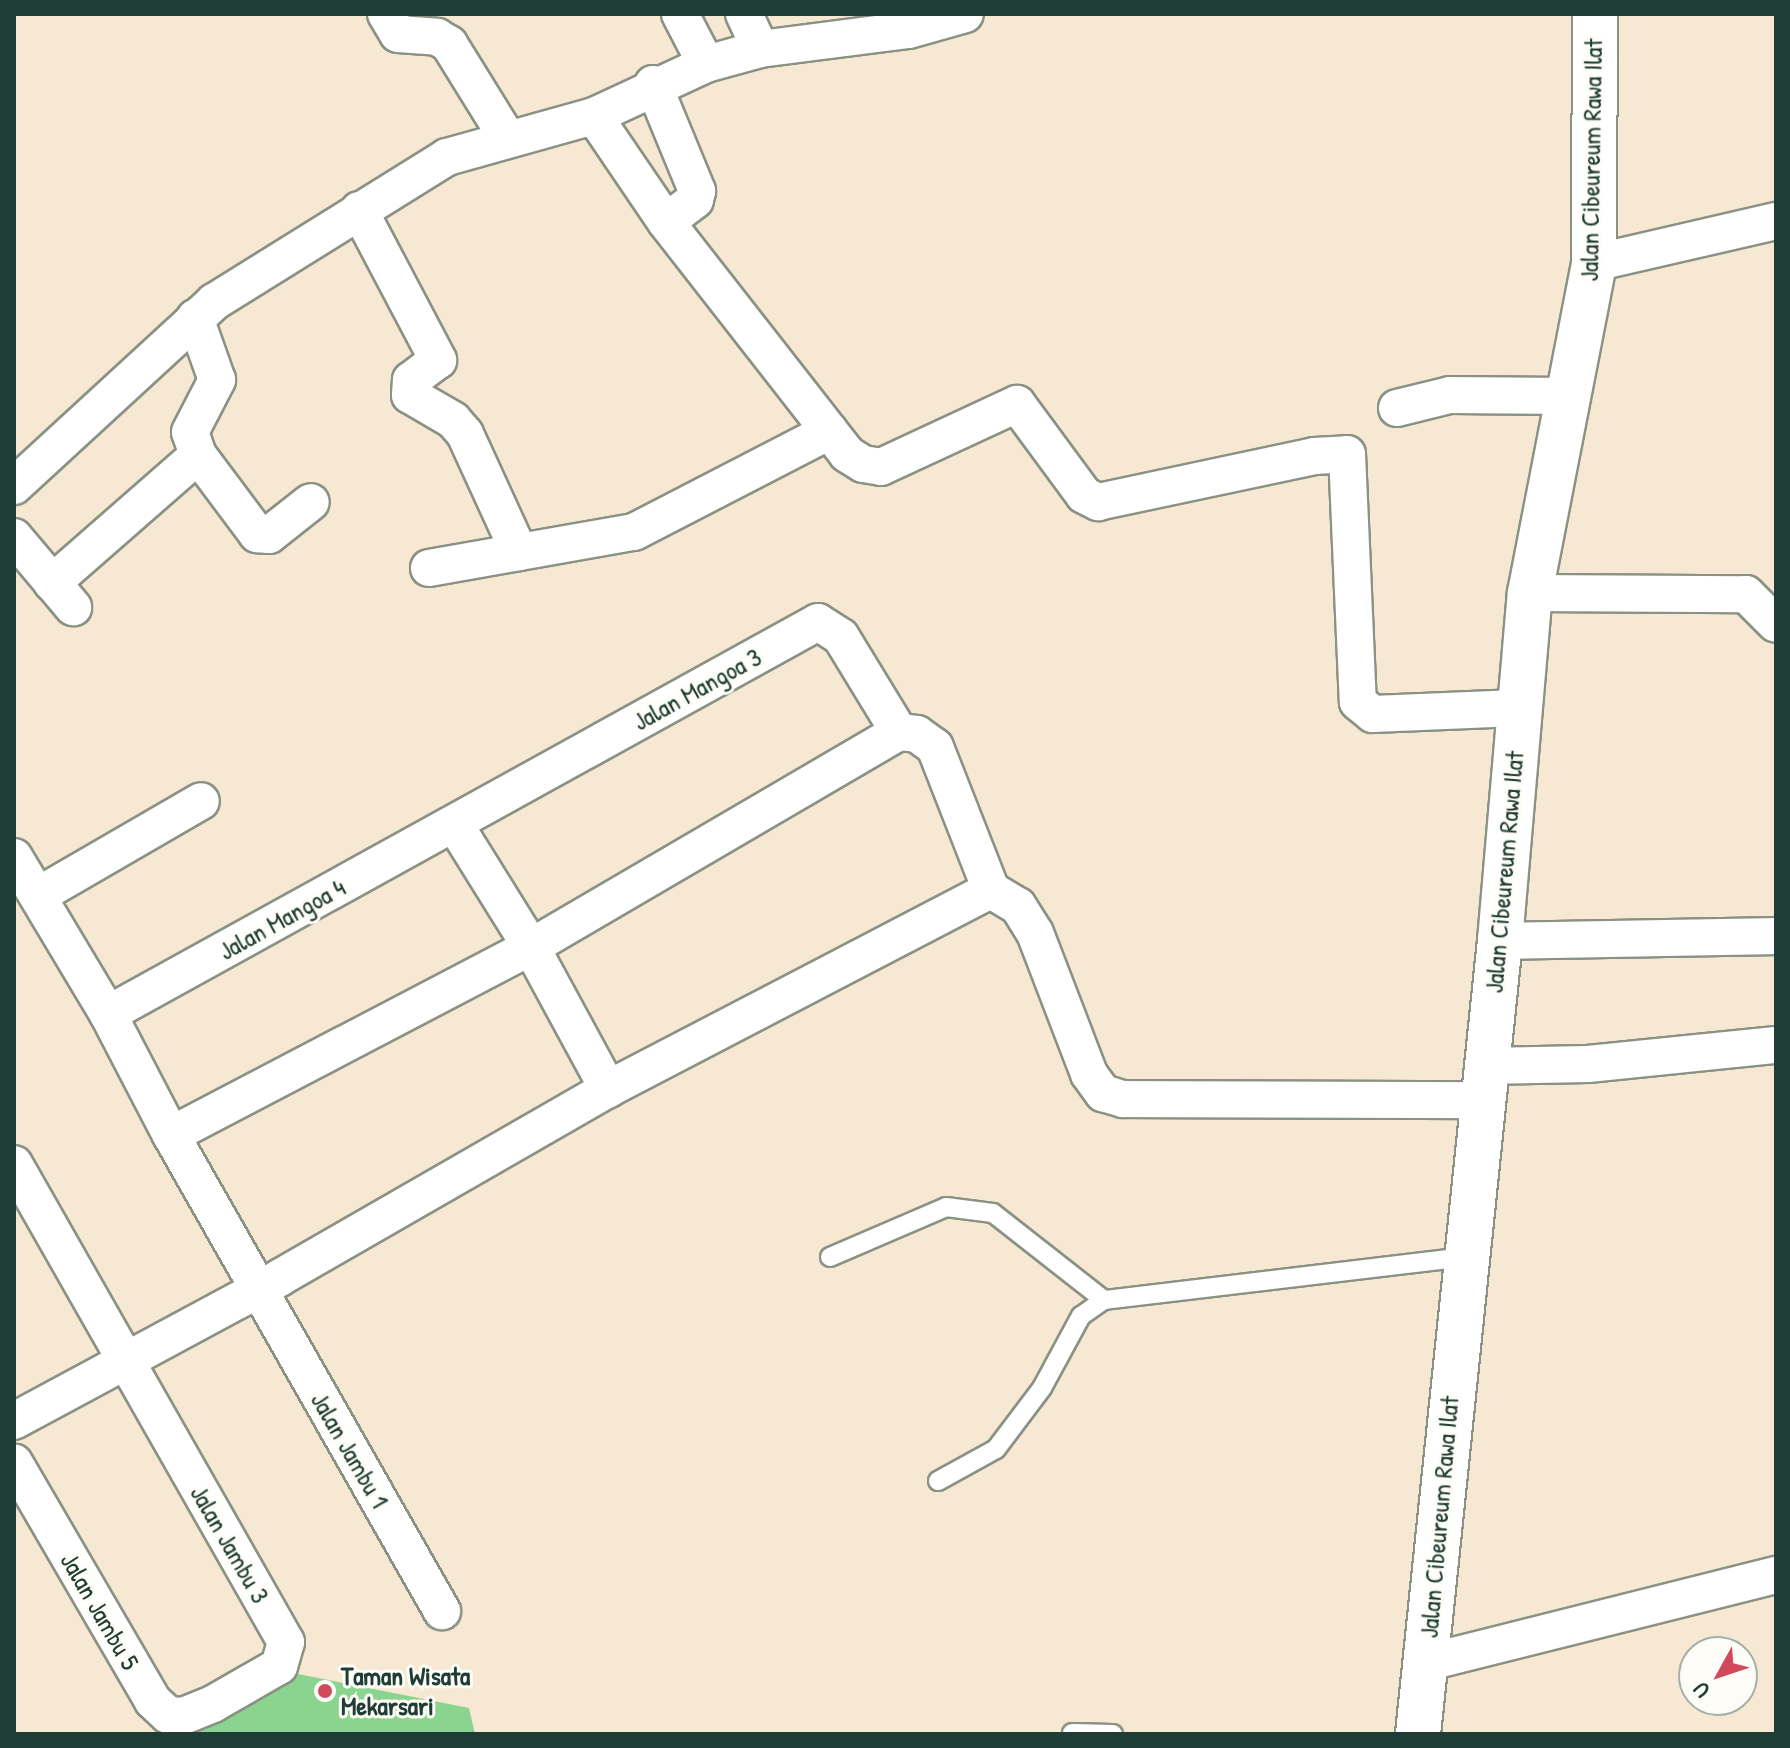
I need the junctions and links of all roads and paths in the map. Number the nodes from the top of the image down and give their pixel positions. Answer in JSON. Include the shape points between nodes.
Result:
{"nodes":[{"id":1,"x":386,"y":14,"type":"edge"},
{"id":2,"x":680,"y":14,"type":"edge"},
{"id":3,"x":744,"y":14,"type":"edge"},
{"id":4,"x":965,"y":14,"type":"edge"},
{"id":5,"x":1595,"y":14,"type":"edge"},
{"id":6,"x":760,"y":49,"type":"junction"},
{"id":7,"x":706,"y":64,"type":"junction"},
{"id":8,"x":653,"y":84,"type":"junction"},
{"id":9,"x":594,"y":116,"type":"junction"},
{"id":10,"x":508,"y":139,"type":"junction"},
{"id":11,"x":359,"y":210,"type":"junction"},
{"id":12,"x":1776,"y":221,"type":"edge"},
{"id":13,"x":666,"y":222,"type":"junction"},
{"id":14,"x":1594,"y":263,"type":"junction"},
{"id":15,"x":195,"y":318,"type":"junction"},
{"id":16,"x":1568,"y":396,"type":"junction"},
{"id":17,"x":1397,"y":408,"type":"dead end"},
{"id":18,"x":830,"y":431,"type":"junction"},
{"id":19,"x":198,"y":455,"type":"junction"},
{"id":20,"x":14,"y":486,"type":"edge"},
{"id":21,"x":311,"y":502,"type":"dead end"},
{"id":22,"x":14,"y":537,"type":"edge"},
{"id":23,"x":519,"y":552,"type":"junction"},
{"id":24,"x":429,"y":568,"type":"dead end"},
{"id":25,"x":1530,"y":593,"type":"junction"},
{"id":26,"x":1776,"y":624,"type":"edge"},
{"id":27,"x":1518,"y":708,"type":"junction"},
{"id":28,"x":899,"y":732,"type":"junction"},
{"id":29,"x":201,"y":801,"type":"dead end"},
{"id":30,"x":455,"y":825,"type":"junction"},
{"id":31,"x":14,"y":857,"type":"edge"},
{"id":32,"x":991,"y":890,"type":"junction"},
{"id":33,"x":39,"y":895,"type":"junction"},
{"id":34,"x":1776,"y":936,"type":"edge"},
{"id":35,"x":1500,"y":941,"type":"junction"},
{"id":36,"x":531,"y":947,"type":"junction"},
{"id":37,"x":108,"y":1014,"type":"junction"},
{"id":38,"x":1776,"y":1045,"type":"edge"},
{"id":39,"x":1482,"y":1083,"type":"junction"},
{"id":40,"x":608,"y":1089,"type":"junction"},
{"id":41,"x":171,"y":1135,"type":"junction"},
{"id":42,"x":14,"y":1164,"type":"edge"},
{"id":43,"x":830,"y":1257,"type":"dead end"},
{"id":44,"x":1464,"y":1257,"type":"junction"},
{"id":45,"x":257,"y":1288,"type":"junction"},
{"id":46,"x":1104,"y":1300,"type":"junction"},
{"id":47,"x":124,"y":1357,"type":"junction"},
{"id":48,"x":14,"y":1421,"type":"edge"},
{"id":49,"x":14,"y":1462,"type":"edge"},
{"id":50,"x":938,"y":1481,"type":"dead end"},
{"id":51,"x":1776,"y":1575,"type":"edge"},
{"id":52,"x":442,"y":1611,"type":"dead end"},
{"id":53,"x":1425,"y":1663,"type":"junction"},
{"id":54,"x":213,"y":1704,"type":"joint"},
{"id":55,"x":1072,"y":1733,"type":"edge"},
{"id":56,"x":1113,"y":1734,"type":"edge"},
{"id":57,"x":1418,"y":1734,"type":"edge"}],
"edges":[{"from":1,"to":10,"type":"street","via":[[398,34],[444,38]]},
{"from":2,"to":7,"type":"street"},
{"from":3,"to":6,"type":"street"},
{"from":4,"to":6,"type":"street","via":[[909,30]]},
{"from":5,"to":14,"type":"street","name":"Jalan Cibeureum Rawa Ilat"},
{"from":6,"to":7,"type":"street"},
{"from":7,"to":8,"type":"street"},
{"from":8,"to":9,"type":"street"},
{"from":8,"to":13,"type":"street","via":[[697,191],[695,200]]},
{"from":9,"to":10,"type":"street"},
{"from":9,"to":13,"type":"street"},
{"from":10,"to":11,"type":"street","via":[[447,157]]},
{"from":11,"to":15,"type":"street"},
{"from":11,"to":23,"type":"street","via":[[438,360],[411,380],[410,395],[453,420],[465,434]]},
{"from":12,"to":14,"type":"street"},
{"from":13,"to":18,"type":"street"},
{"from":14,"to":16,"type":"street","name":"Jalan Cibeureum Rawa Ilat"},
{"from":15,"to":19,"type":"street","via":[[217,380],[189,435]]},
{"from":15,"to":20,"type":"street"},
{"from":16,"to":17,"type":"street","via":[[1450,395]]},
{"from":16,"to":25,"type":"street","name":"Jalan Cibeureum Rawa Ilat"},
{"from":18,"to":23,"type":"street","via":[[634,532]]},
{"from":18,"to":27,"type":"street","via":[[847,454],[881,467],[1017,404],[1084,495],[1098,502],[1314,456],[1347,454],[1358,702],[1373,714]]},
{"from":19,"to":21,"type":"street","via":[[257,534],[269,535]]},
{"from":19,"to":22,"type":"street","via":[[63,595]]},
{"from":23,"to":24,"type":"street"},
{"from":25,"to":26,"type":"street","via":[[1746,594]]},
{"from":25,"to":27,"type":"street","name":"Jalan Cibeureum Rawa Ilat"},
{"from":27,"to":35,"type":"street","name":"Jalan Cibeureum Rawa Ilat"},
{"from":28,"to":30,"type":"street","name":"Jalan Mangoa 3","via":[[841,637],[818,622]]},
{"from":28,"to":32,"type":"street","via":[[917,734],[935,747]]},
{"from":28,"to":36,"type":"street"},
{"from":29,"to":33,"type":"street"},
{"from":30,"to":36,"type":"street"},
{"from":30,"to":37,"type":"street","name":"Jalan Mangoa 4"},
{"from":31,"to":33,"type":"street","name":"Jalan Jambu 1"},
{"from":32,"to":39,"type":"street","via":[[1018,906],[1035,933],[1089,1074],[1103,1093],[1123,1099]]},
{"from":32,"to":40,"type":"street"},
{"from":33,"to":37,"type":"street","name":"Jalan Jambu 1"},
{"from":34,"to":35,"type":"street"},
{"from":35,"to":39,"type":"street","name":"Jalan Cibeureum Rawa Ilat"},
{"from":36,"to":40,"type":"street"},
{"from":36,"to":41,"type":"street"},
{"from":37,"to":41,"type":"street","name":"Jalan Jambu 1"},
{"from":38,"to":39,"type":"street","via":[[1588,1064]]},
{"from":39,"to":44,"type":"street","name":"Jalan Cibeureum Rawa Ilat"},
{"from":40,"to":45,"type":"street"},
{"from":41,"to":45,"type":"street","name":"Jalan Jambu 1"},
{"from":42,"to":47,"type":"street","name":"Jalan Jambu 3"},
{"from":43,"to":46,"type":"lane","via":[[946,1207],[993,1213]]},
{"from":44,"to":46,"type":"lane"},
{"from":44,"to":53,"type":"street","name":"Jalan Cibeureum Rawa Ilat"},
{"from":45,"to":47,"type":"street"},
{"from":45,"to":52,"type":"street","name":"Jalan Jambu 1"},
{"from":46,"to":50,"type":"lane","via":[[1081,1316],[1042,1388],[996,1449]]},
{"from":47,"to":48,"type":"street"},
{"from":47,"to":54,"type":"street","name":"Jalan Jambu 3","via":[[286,1642],[279,1666]]},
{"from":49,"to":54,"type":"street","name":"Jalan Jambu 5","via":[[153,1701],[168,1715],[183,1716]]},
{"from":51,"to":53,"type":"street"},
{"from":53,"to":57,"type":"street","name":"Jalan Cibeureum Rawa Ilat"},
{"from":55,"to":56,"type":"lane"}]}
